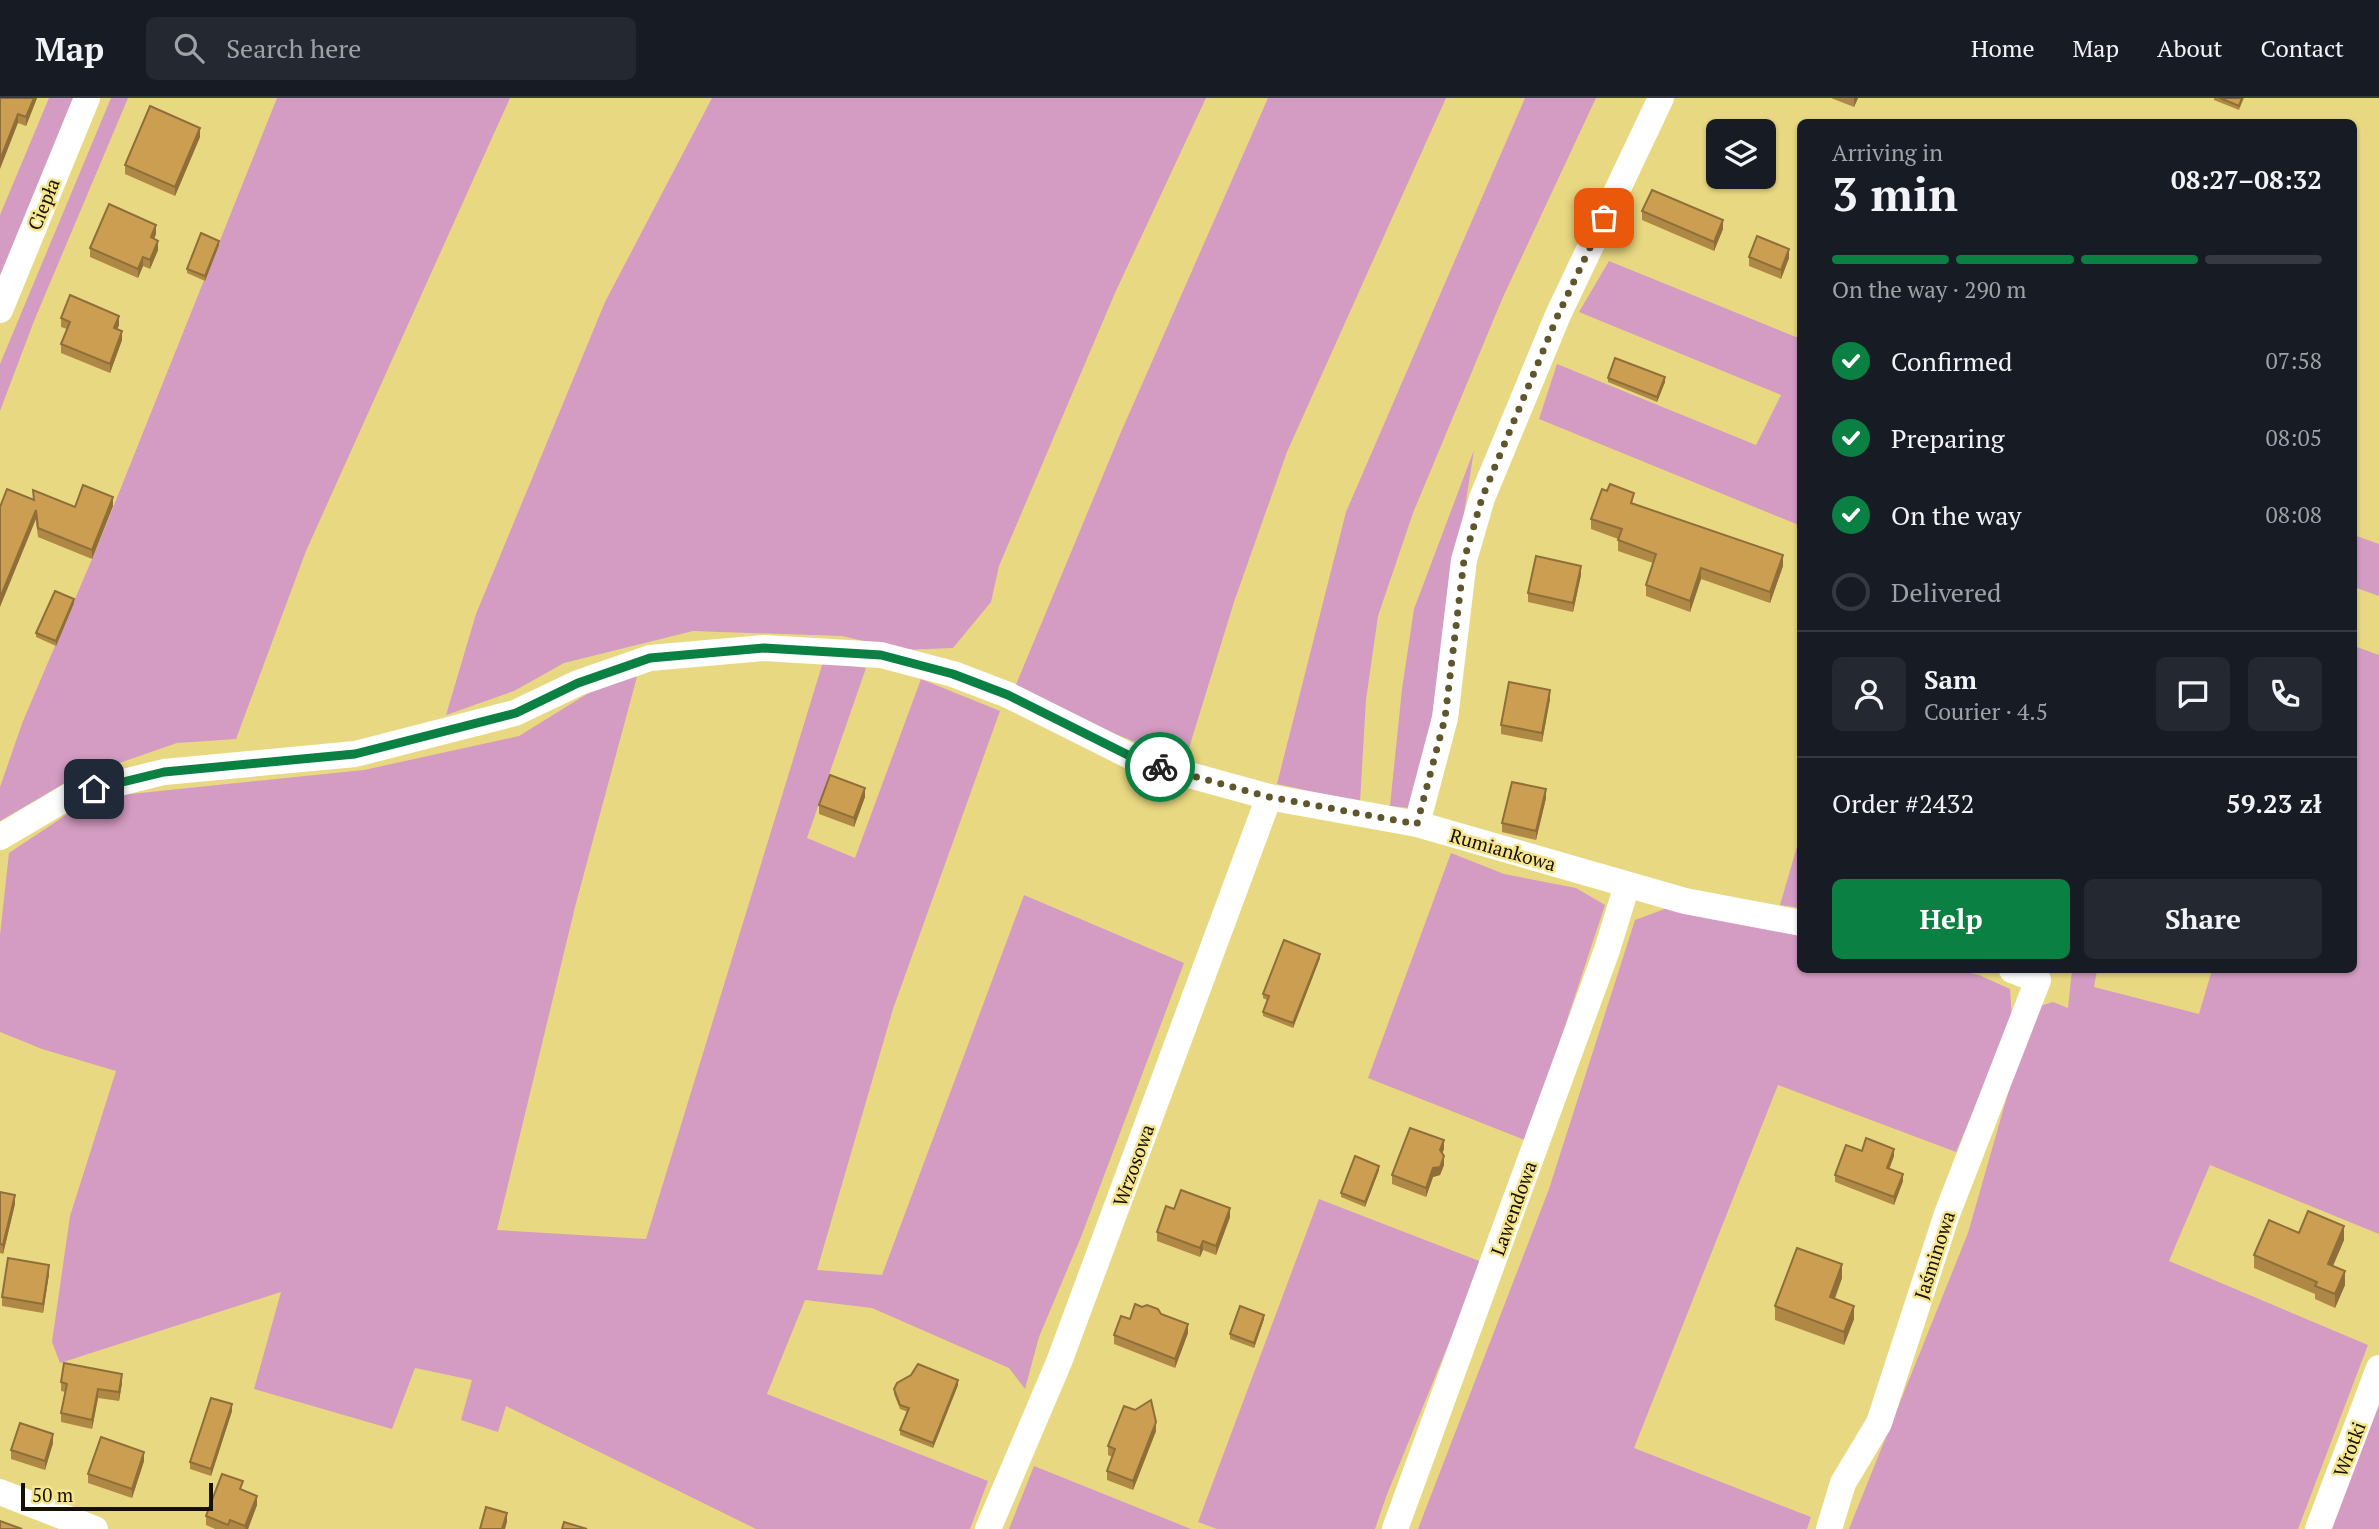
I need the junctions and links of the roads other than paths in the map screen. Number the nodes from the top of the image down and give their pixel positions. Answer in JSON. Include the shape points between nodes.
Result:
{"nodes":[{"id":1,"x":87,"y":98,"type":"edge"},
{"id":2,"x":1661,"y":98,"type":"edge"},
{"id":3,"x":0,"y":310,"type":"edge"},
{"id":4,"x":1269,"y":797,"type":"junction"},
{"id":5,"x":1417,"y":824,"type":"junction"},
{"id":6,"x":0,"y":837,"type":"edge"},
{"id":7,"x":1627,"y":885,"type":"junction"},
{"id":8,"x":1797,"y":922,"type":"edge"},
{"id":9,"x":2020,"y":973,"type":"edge"},
{"id":10,"x":2379,"y":1368,"type":"edge"},
{"id":11,"x":0,"y":1492,"type":"edge"},
{"id":12,"x":95,"y":1529,"type":"edge"},
{"id":13,"x":988,"y":1529,"type":"edge"},
{"id":14,"x":1395,"y":1529,"type":"edge"},
{"id":15,"x":1829,"y":1529,"type":"edge"},
{"id":16,"x":2318,"y":1529,"type":"edge"}],
"edges":[{"from":1,"to":3,"type":"street","name":"Ciepła"},
{"from":2,"to":5,"type":"street","via":[[1558,315],[1482,498],[1464,560],[1445,718]]},
{"from":4,"to":5,"type":"street","name":"Rumiankowa"},
{"from":4,"to":6,"type":"street","name":"Rumiankowa","via":[[1142,762],[1008,695],[953,674],[881,655],[764,648],[650,658],[578,683],[516,713],[355,754],[150,775],[71,795]]},
{"from":4,"to":13,"type":"street","name":"Wrzosowa","via":[[1059,1362]]},
{"from":5,"to":7,"type":"street","name":"Rumiankowa"},
{"from":7,"to":8,"type":"street","name":"Rumiankowa"},
{"from":7,"to":14,"type":"street","name":"Lawendowa"},
{"from":9,"to":15,"type":"street","name":"Jaśminowa","via":[[2038,980],[1947,1214],[1879,1423],[1843,1483]]},
{"from":10,"to":16,"type":"street","name":"Wrotki"},
{"from":11,"to":12,"type":"street"}]}
